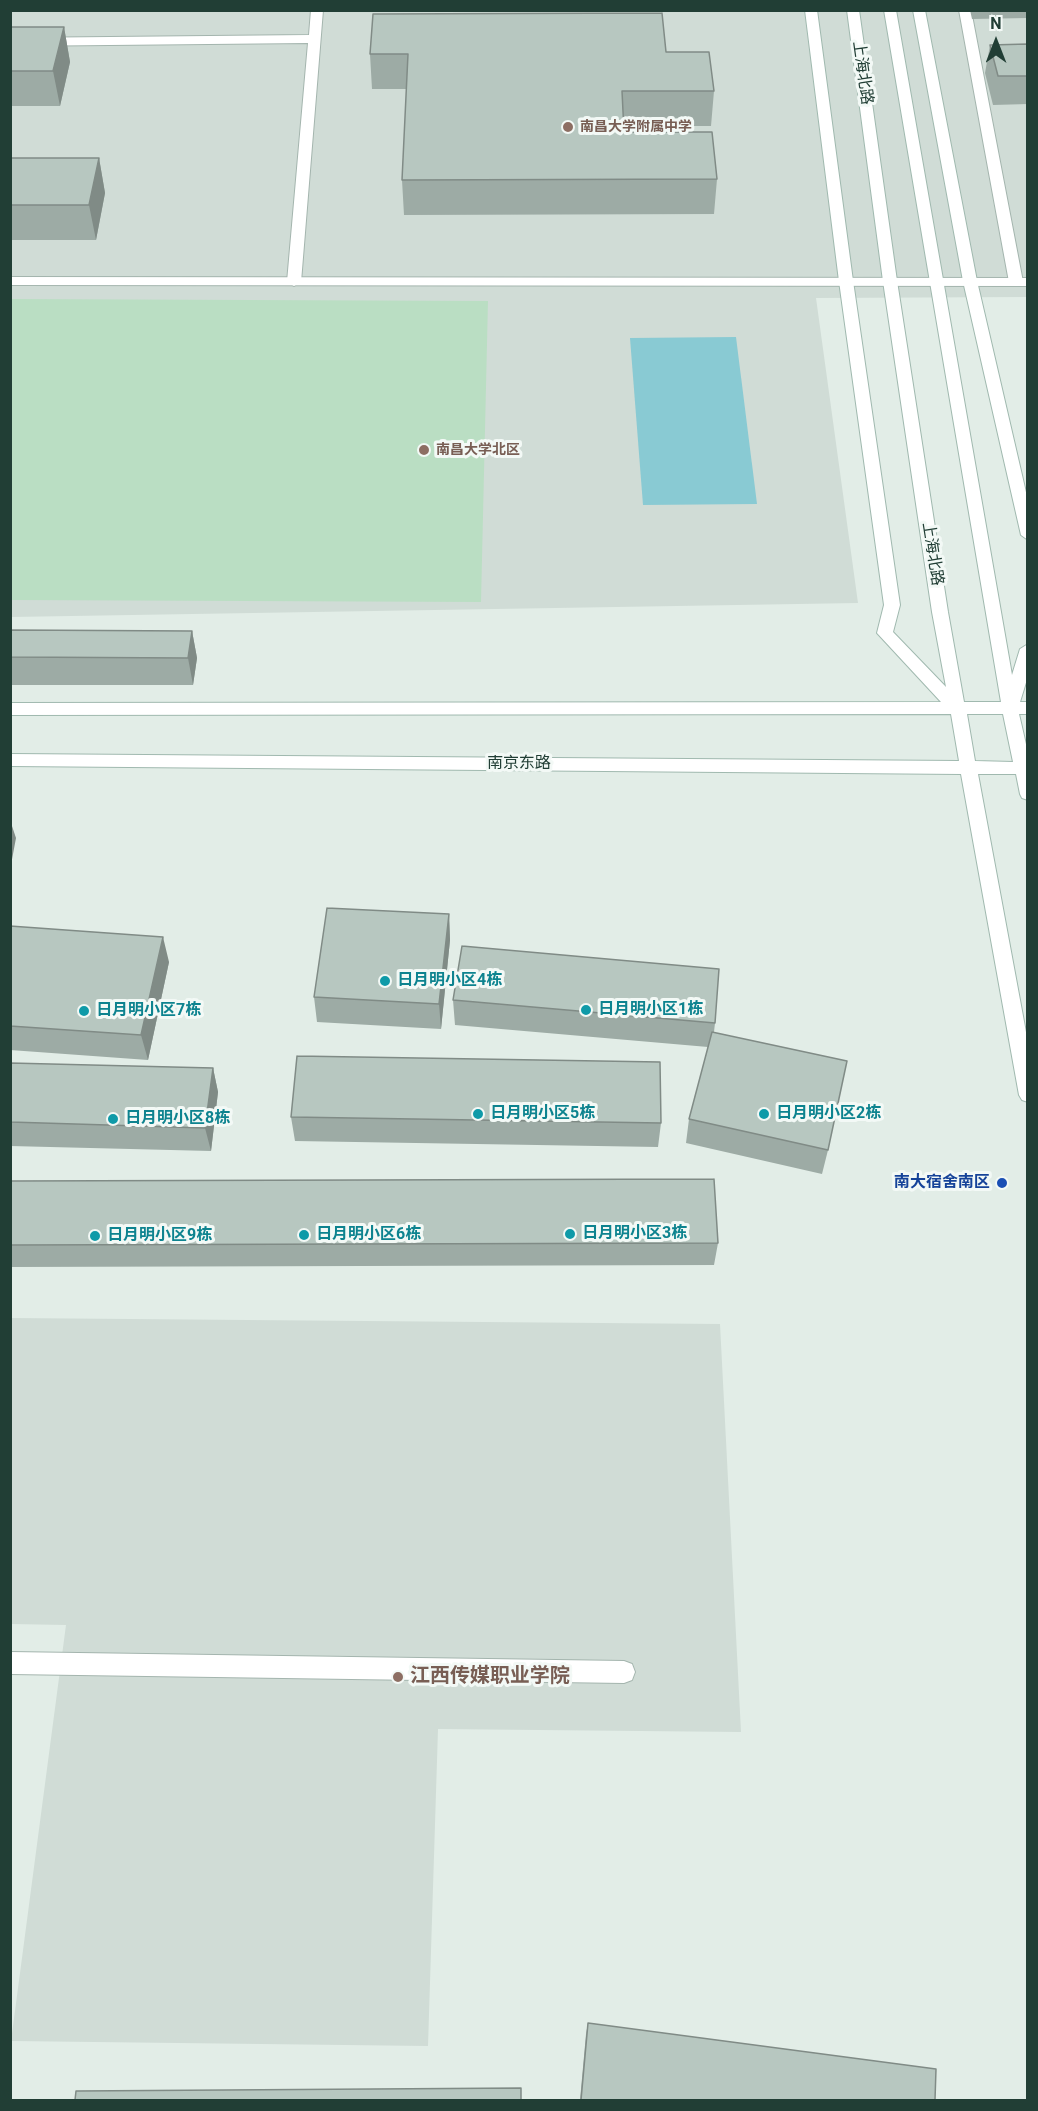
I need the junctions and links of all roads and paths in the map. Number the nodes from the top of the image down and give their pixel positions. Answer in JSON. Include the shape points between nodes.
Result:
{"nodes":[{"id":1,"x":316,"y":10,"type":"edge"},
{"id":2,"x":811,"y":10,"type":"edge"},
{"id":3,"x":854,"y":10,"type":"edge"},
{"id":4,"x":890,"y":10,"type":"edge"},
{"id":5,"x":919,"y":10,"type":"edge"},
{"id":6,"x":965,"y":10,"type":"edge"},
{"id":7,"x":314,"y":39,"type":"junction"},
{"id":8,"x":10,"y":42,"type":"edge"},
{"id":9,"x":10,"y":281,"type":"edge"},
{"id":10,"x":846,"y":281,"type":"junction"},
{"id":11,"x":890,"y":281,"type":"junction"},
{"id":12,"x":938,"y":281,"type":"junction"},
{"id":13,"x":969,"y":281,"type":"junction"},
{"id":14,"x":294,"y":282,"type":"junction"},
{"id":15,"x":1022,"y":282,"type":"edge"},
{"id":16,"x":1028,"y":535,"type":"edge"},
{"id":17,"x":1028,"y":649,"type":"edge"},
{"id":18,"x":1010,"y":708,"type":"junction"},
{"id":19,"x":1028,"y":708,"type":"edge"},
{"id":20,"x":10,"y":709,"type":"edge"},
{"id":21,"x":957,"y":709,"type":"junction"},
{"id":22,"x":10,"y":760,"type":"edge"},
{"id":23,"x":968,"y":767,"type":"junction"},
{"id":24,"x":1025,"y":768,"type":"edge"},
{"id":25,"x":1028,"y":794,"type":"edge"},
{"id":26,"x":1028,"y":1095,"type":"edge"},
{"id":27,"x":10,"y":1663,"type":"edge"},
{"id":28,"x":624,"y":1672,"type":"dead end"}],
"edges":[{"from":1,"to":7,"type":"main road"},
{"from":2,"to":10,"type":"main road"},
{"from":3,"to":11,"type":"main road","name":"上海北路"},
{"from":4,"to":12,"type":"main road"},
{"from":5,"to":13,"type":"main road"},
{"from":6,"to":15,"type":"main road"},
{"from":7,"to":8,"type":"main road"},
{"from":7,"to":14,"type":"main road"},
{"from":9,"to":14,"type":"main road"},
{"from":10,"to":11,"type":"main road"},
{"from":10,"to":14,"type":"main road"},
{"from":10,"to":21,"type":"main road","via":[[892,605],[885,633]]},
{"from":11,"to":12,"type":"main road"},
{"from":11,"to":21,"type":"main road","name":"上海北路"},
{"from":12,"to":13,"type":"main road"},
{"from":12,"to":18,"type":"main road"},
{"from":13,"to":15,"type":"main road"},
{"from":13,"to":16,"type":"main road"},
{"from":17,"to":18,"type":"main road"},
{"from":18,"to":19,"type":"main road"},
{"from":18,"to":21,"type":"main road"},
{"from":18,"to":24,"type":"main road"},
{"from":20,"to":21,"type":"main road"},
{"from":21,"to":23,"type":"main road","name":"上海北路"},
{"from":22,"to":23,"type":"main road","name":"南京东路"},
{"from":23,"to":24,"type":"main road","name":"南京东路"},
{"from":23,"to":26,"type":"main road","name":"上海北路"},
{"from":24,"to":25,"type":"main road"},
{"from":27,"to":28,"type":"main road"}]}
